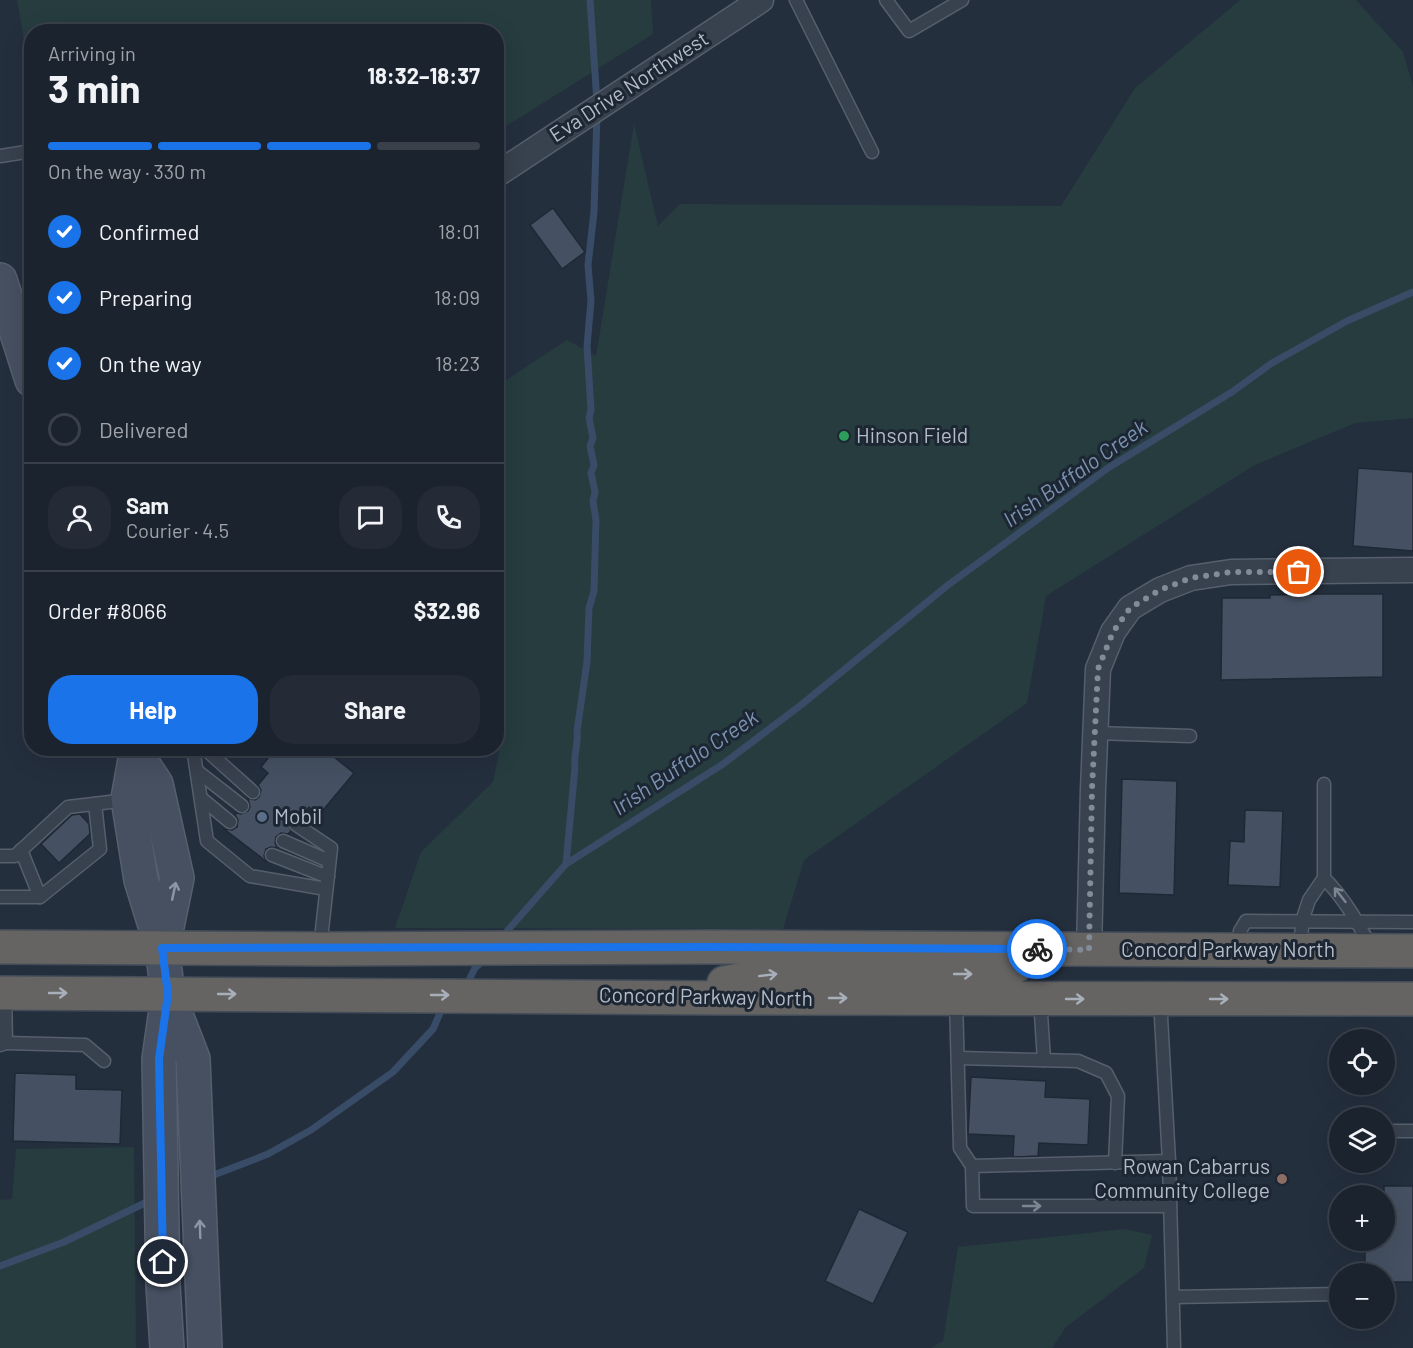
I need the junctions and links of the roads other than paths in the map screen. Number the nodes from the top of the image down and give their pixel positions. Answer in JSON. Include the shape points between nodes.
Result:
{"nodes":[{"id":1,"x":761,"y":0,"type":"edge"},
{"id":2,"x":796,"y":0,"type":"edge"},
{"id":3,"x":886,"y":0,"type":"edge"},
{"id":4,"x":962,"y":0,"type":"edge"},
{"id":5,"x":24,"y":152,"type":"edge"},
{"id":6,"x":872,"y":152,"type":"dead end"},
{"id":7,"x":0,"y":156,"type":"edge"},
{"id":8,"x":504,"y":170,"type":"edge"},
{"id":9,"x":0,"y":280,"type":"edge"},
{"id":10,"x":24,"y":355,"type":"edge"},
{"id":11,"x":1413,"y":570,"type":"edge"},
{"id":12,"x":1095,"y":733,"type":"junction"},
{"id":13,"x":1190,"y":736,"type":"dead end"},
{"id":14,"x":135,"y":756,"type":"edge"},
{"id":15,"x":139,"y":756,"type":"edge"},
{"id":16,"x":195,"y":756,"type":"edge"},
{"id":17,"x":213,"y":756,"type":"edge"},
{"id":18,"x":197,"y":771,"type":"junction"},
{"id":19,"x":1324,"y":784,"type":"dead end"},
{"id":20,"x":253,"y":792,"type":"dead end"},
{"id":21,"x":201,"y":798,"type":"junction"},
{"id":22,"x":128,"y":799,"type":"junction"},
{"id":23,"x":95,"y":804,"type":"junction"},
{"id":24,"x":242,"y":806,"type":"dead end"},
{"id":25,"x":230,"y":822,"type":"dead end"},
{"id":26,"x":295,"y":825,"type":"dead end"},
{"id":27,"x":283,"y":841,"type":"dead end"},
{"id":28,"x":21,"y":850,"type":"junction"},
{"id":29,"x":272,"y":855,"type":"dead end"},
{"id":30,"x":0,"y":856,"type":"edge"},
{"id":31,"x":329,"y":861,"type":"junction"},
{"id":32,"x":1324,"y":878,"type":"junction"},
{"id":33,"x":327,"y":883,"type":"junction"},
{"id":34,"x":0,"y":897,"type":"edge"},
{"id":35,"x":40,"y":897,"type":"junction"},
{"id":36,"x":1358,"y":922,"type":"junction"},
{"id":37,"x":1413,"y":922,"type":"edge"},
{"id":38,"x":1300,"y":936,"type":"junction"},
{"id":39,"x":0,"y":946,"type":"edge"},
{"id":40,"x":162,"y":948,"type":"junction"},
{"id":41,"x":320,"y":949,"type":"junction"},
{"id":42,"x":1018,"y":949,"type":"junction"},
{"id":43,"x":1089,"y":950,"type":"junction"},
{"id":44,"x":1373,"y":951,"type":"junction"},
{"id":45,"x":1413,"y":951,"type":"edge"},
{"id":46,"x":2,"y":993,"type":"edge"},
{"id":47,"x":168,"y":994,"type":"junction"},
{"id":48,"x":648,"y":997,"type":"junction"},
{"id":49,"x":956,"y":998,"type":"junction"},
{"id":50,"x":1040,"y":999,"type":"junction"},
{"id":51,"x":1160,"y":999,"type":"junction"},
{"id":52,"x":1413,"y":999,"type":"edge"},
{"id":53,"x":3,"y":1044,"type":"edge"},
{"id":54,"x":958,"y":1058,"type":"junction"},
{"id":55,"x":1044,"y":1060,"type":"junction"},
{"id":56,"x":104,"y":1061,"type":"dead end"},
{"id":57,"x":1395,"y":1131,"type":"edge"},
{"id":58,"x":1413,"y":1131,"type":"edge"},
{"id":59,"x":1168,"y":1161,"type":"junction"},
{"id":60,"x":1115,"y":1163,"type":"junction"},
{"id":61,"x":972,"y":1166,"type":"junction"},
{"id":62,"x":1170,"y":1206,"type":"junction"},
{"id":63,"x":1329,"y":1294,"type":"edge"},
{"id":64,"x":1173,"y":1297,"type":"junction"},
{"id":65,"x":168,"y":1346,"type":"edge"},
{"id":66,"x":205,"y":1348,"type":"edge"},
{"id":67,"x":1174,"y":1348,"type":"edge"}],
"edges":[{"from":1,"to":8,"type":"street","name":"Eva Drive Northwest"},
{"from":2,"to":6,"type":"lane"},
{"from":3,"to":4,"type":"lane","via":[[909,31]]},
{"from":5,"to":7,"type":"lane"},
{"from":9,"to":10,"type":"main road"},
{"from":11,"to":12,"type":"street","via":[[1231,572],[1191,578],[1160,590],[1130,608],[1113,632],[1098,669]]},
{"from":12,"to":13,"type":"lane"},
{"from":12,"to":43,"type":"street"},
{"from":14,"to":22,"type":"main road"},
{"from":40,"to":15,"type":"main road","one_way":true,"via":[[177,878],[156,784]]},
{"from":16,"to":18,"type":"lane"},
{"from":17,"to":20,"type":"lane"},
{"from":18,"to":21,"type":"lane"},
{"from":18,"to":24,"type":"lane"},
{"from":19,"to":32,"type":"lane"},
{"from":21,"to":25,"type":"lane"},
{"from":21,"to":33,"type":"lane","via":[[207,841],[250,876]]},
{"from":22,"to":23,"type":"lane"},
{"from":22,"to":40,"type":"main road","via":[[141,880]]},
{"from":23,"to":28,"type":"lane","via":[[68,807]]},
{"from":23,"to":35,"type":"lane","via":[[100,849]]},
{"from":26,"to":31,"type":"lane","via":[[331,848]]},
{"from":27,"to":31,"type":"lane"},
{"from":28,"to":30,"type":"lane","via":[[15,856]]},
{"from":28,"to":35,"type":"lane"},
{"from":29,"to":33,"type":"lane"},
{"from":31,"to":33,"type":"lane"},
{"from":36,"to":32,"type":"lane","one_way":true,"via":[[1339,892]]},
{"from":32,"to":38,"type":"lane","via":[[1309,900]]},
{"from":33,"to":41,"type":"lane"},
{"from":34,"to":35,"type":"lane"},
{"from":36,"to":37,"type":"lane"},
{"from":36,"to":38,"type":"lane"},
{"from":36,"to":44,"type":"lane"},
{"from":38,"to":43,"type":"highway","name":"Concord Parkway North","via":[[1239,950]]},
{"from":38,"to":44,"type":"highway","name":"Concord Parkway North"},
{"from":39,"to":40,"type":"highway","name":"Concord Parkway North"},
{"from":40,"to":41,"type":"highway","name":"Concord Parkway North"},
{"from":40,"to":47,"type":"main road"},
{"from":41,"to":42,"type":"highway","name":"Concord Parkway North"},
{"from":42,"to":43,"type":"highway","name":"Concord Parkway North"},
{"from":48,"to":42,"type":"highway","one_way":true,"via":[[771,974],[1004,974],[1016,966]]},
{"from":44,"to":45,"type":"highway","name":"Concord Parkway North"},
{"from":46,"to":47,"type":"highway","name":"Concord Parkway North","one_way":true},
{"from":46,"to":53,"type":"lane"},
{"from":47,"to":48,"type":"highway","name":"Concord Parkway North","one_way":true},
{"from":47,"to":65,"type":"main road","via":[[159,1059],[163,1285]]},
{"from":66,"to":47,"type":"main road","one_way":true,"via":[[193,1059]]},
{"from":48,"to":49,"type":"highway","name":"Concord Parkway North","one_way":true},
{"from":49,"to":50,"type":"highway","name":"Concord Parkway North"},
{"from":49,"to":54,"type":"lane"},
{"from":50,"to":51,"type":"highway","name":"Concord Parkway North","one_way":true},
{"from":50,"to":55,"type":"lane"},
{"from":51,"to":52,"type":"highway","name":"Concord Parkway North","one_way":true},
{"from":51,"to":59,"type":"lane"},
{"from":53,"to":56,"type":"lane","via":[[85,1045]]},
{"from":54,"to":55,"type":"lane"},
{"from":54,"to":61,"type":"lane","via":[[960,1148]]},
{"from":55,"to":60,"type":"lane","via":[[1078,1061],[1106,1073],[1118,1096]]},
{"from":57,"to":58,"type":"lane"},
{"from":59,"to":60,"type":"lane"},
{"from":59,"to":62,"type":"lane"},
{"from":60,"to":61,"type":"lane"},
{"from":61,"to":62,"type":"lane","one_way":true,"via":[[973,1206]]},
{"from":62,"to":64,"type":"lane"},
{"from":63,"to":64,"type":"lane"},
{"from":64,"to":67,"type":"lane"}]}
